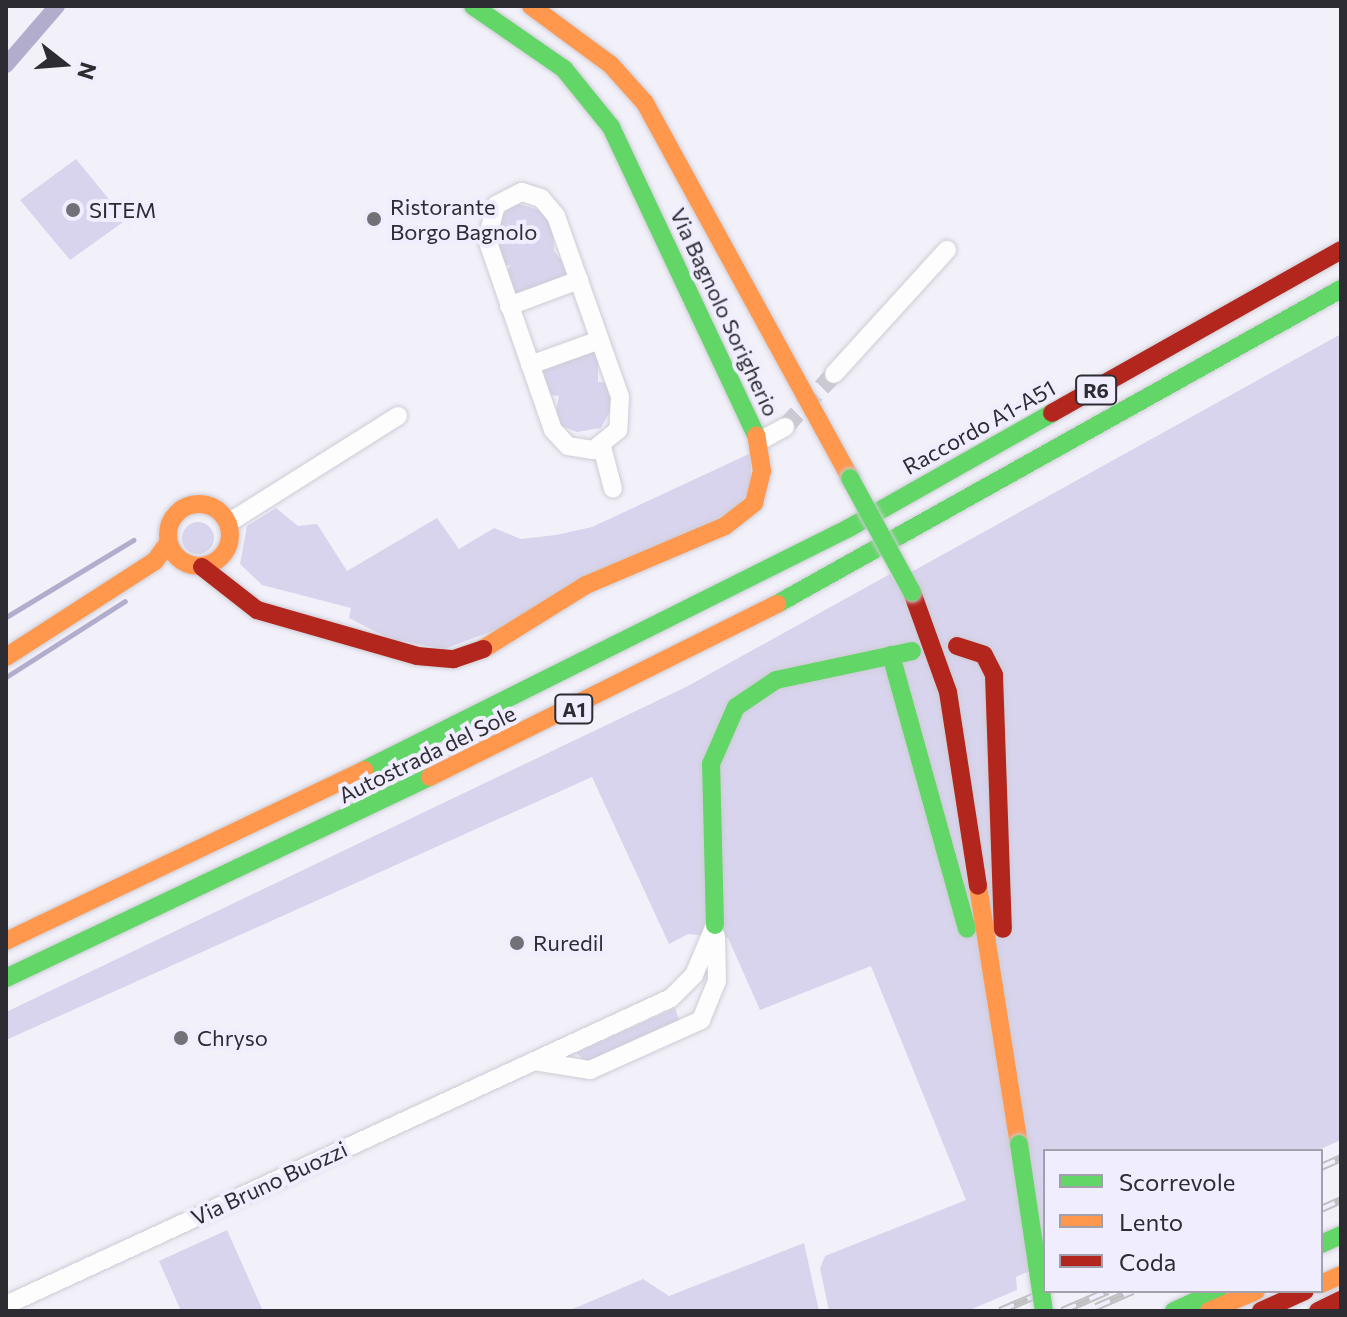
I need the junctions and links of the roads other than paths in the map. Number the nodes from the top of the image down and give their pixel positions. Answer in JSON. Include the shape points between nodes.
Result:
{"nodes":[{"id":1,"x":473,"y":6,"type":"edge"},
{"id":2,"x":531,"y":6,"type":"edge"},
{"id":3,"x":947,"y":250,"type":"dead end"},
{"id":4,"x":1341,"y":250,"type":"edge"},
{"id":5,"x":579,"y":280,"type":"junction"},
{"id":6,"x":1341,"y":289,"type":"edge"},
{"id":7,"x":509,"y":306,"type":"junction"},
{"id":8,"x":600,"y":340,"type":"junction"},
{"id":9,"x":530,"y":365,"type":"junction"},
{"id":10,"x":834,"y":374,"type":"tunnel mouth"},
{"id":11,"x":398,"y":416,"type":"dead end"},
{"id":12,"x":785,"y":427,"type":"tunnel mouth"},
{"id":13,"x":758,"y":442,"type":"junction"},
{"id":14,"x":602,"y":447,"type":"junction"},
{"id":15,"x":613,"y":489,"type":"dead end"},
{"id":16,"x":228,"y":523,"type":"junction"},
{"id":17,"x":849,"y":528,"type":"joint"},
{"id":18,"x":168,"y":543,"type":"junction"},
{"id":19,"x":225,"y":554,"type":"junction"},
{"id":20,"x":863,"y":559,"type":"joint"},
{"id":21,"x":155,"y":561,"type":"junction"},
{"id":22,"x":180,"y":561,"type":"junction"},
{"id":23,"x":202,"y":567,"type":"junction"},
{"id":24,"x":222,"y":581,"type":"junction"},
{"id":25,"x":957,"y":646,"type":"dead end"},
{"id":26,"x":920,"y":649,"type":"dead end"},
{"id":27,"x":891,"y":655,"type":"junction"},
{"id":28,"x":6,"y":657,"type":"edge"},
{"id":29,"x":715,"y":925,"type":"junction"},
{"id":30,"x":6,"y":941,"type":"edge"},
{"id":31,"x":6,"y":978,"type":"edge"},
{"id":32,"x":671,"y":998,"type":"junction"},
{"id":33,"x":701,"y":1020,"type":"junction"},
{"id":34,"x":576,"y":1041,"type":"junction"},
{"id":35,"x":532,"y":1061,"type":"junction"},
{"id":36,"x":575,"y":1069,"type":"junction"},
{"id":37,"x":1007,"y":1072,"type":"junction"},
{"id":38,"x":1214,"y":1293,"type":"edge"},
{"id":39,"x":1251,"y":1293,"type":"edge"},
{"id":40,"x":1301,"y":1293,"type":"edge"},
{"id":41,"x":1341,"y":1300,"type":"edge"},
{"id":42,"x":6,"y":1305,"type":"edge"},
{"id":43,"x":1044,"y":1311,"type":"edge"},
{"id":44,"x":1174,"y":1311,"type":"edge"},
{"id":45,"x":1209,"y":1311,"type":"edge"},
{"id":46,"x":1261,"y":1311,"type":"edge"},
{"id":47,"x":1318,"y":1311,"type":"edge"}],
"edges":[{"from":1,"to":13,"type":"main road","name":"Via Bagnolo Sorigherio","via":[[564,69],[603,113]]},
{"from":2,"to":37,"type":"main road","bridge":true,"via":[[611,65],[645,103],[912,592],[948,692]]},
{"from":3,"to":10,"type":"street"},
{"from":4,"to":17,"type":"main road","name":"Raccordo A1-A51","number":"R6"},
{"from":5,"to":7,"type":"street"},
{"from":5,"to":7,"type":"street","via":[[549,204],[532,194],[511,194],[496,205],[487,230]]},
{"from":5,"to":8,"type":"street"},
{"from":6,"to":20,"type":"main road","number":"R6"},
{"from":7,"to":9,"type":"street"},
{"from":8,"to":9,"type":"street"},
{"from":8,"to":14,"type":"street","via":[[622,405],[618,430]]},
{"from":9,"to":14,"type":"street","via":[[561,441],[584,451]]},
{"from":11,"to":16,"type":"street"},
{"from":12,"to":13,"type":"street"},
{"from":13,"to":24,"type":"main road","name":"Via Bagnolo Sorigherio","via":[[761,483],[741,517],[586,585],[473,655],[433,659],[359,641],[257,610]]},
{"from":14,"to":15,"type":"street"},
{"from":16,"to":18,"type":"main road","via":[[214,507],[184,507],[170,522]]},
{"from":16,"to":19,"type":"main road"},
{"from":17,"to":30,"type":"main road","name":"Autostrada del Sole","number":"A1","via":[[579,668]]},
{"from":18,"to":21,"type":"main road"},
{"from":18,"to":22,"type":"main road"},
{"from":19,"to":23,"type":"main road"},
{"from":19,"to":24,"type":"main road"},
{"from":20,"to":31,"type":"main road","name":"Autostrada del Sole","number":"A1","via":[[606,694]]},
{"from":21,"to":22,"type":"main road"},
{"from":21,"to":28,"type":"main road"},
{"from":22,"to":23,"type":"main road"},
{"from":23,"to":24,"type":"main road","name":"Via Bagnolo Sorigherio"},
{"from":25,"to":37,"type":"main road","via":[[984,655],[994,675]]},
{"from":26,"to":27,"type":"main road"},
{"from":27,"to":29,"type":"main road","via":[[776,680],[725,722],[711,764]]},
{"from":27,"to":37,"type":"main road"},
{"from":29,"to":32,"type":"street","name":"Via Bruno Buozzi","via":[[694,975]]},
{"from":29,"to":33,"type":"street","via":[[717,981]]},
{"from":32,"to":33,"type":"street","via":[[690,999]]},
{"from":32,"to":34,"type":"street","name":"Via Bruno Buozzi"},
{"from":33,"to":36,"type":"street","via":[[590,1070]]},
{"from":34,"to":35,"type":"street","name":"Via Bruno Buozzi"},
{"from":34,"to":36,"type":"street","via":[[568,1055]]},
{"from":35,"to":36,"type":"street"},
{"from":35,"to":42,"type":"street","name":"Via Bruno Buozzi"},
{"from":37,"to":43,"type":"main road","bridge":true},
{"from":38,"to":44,"type":"main road"},
{"from":39,"to":45,"type":"main road"},
{"from":40,"to":46,"type":"main road"},
{"from":41,"to":47,"type":"main road"}]}
